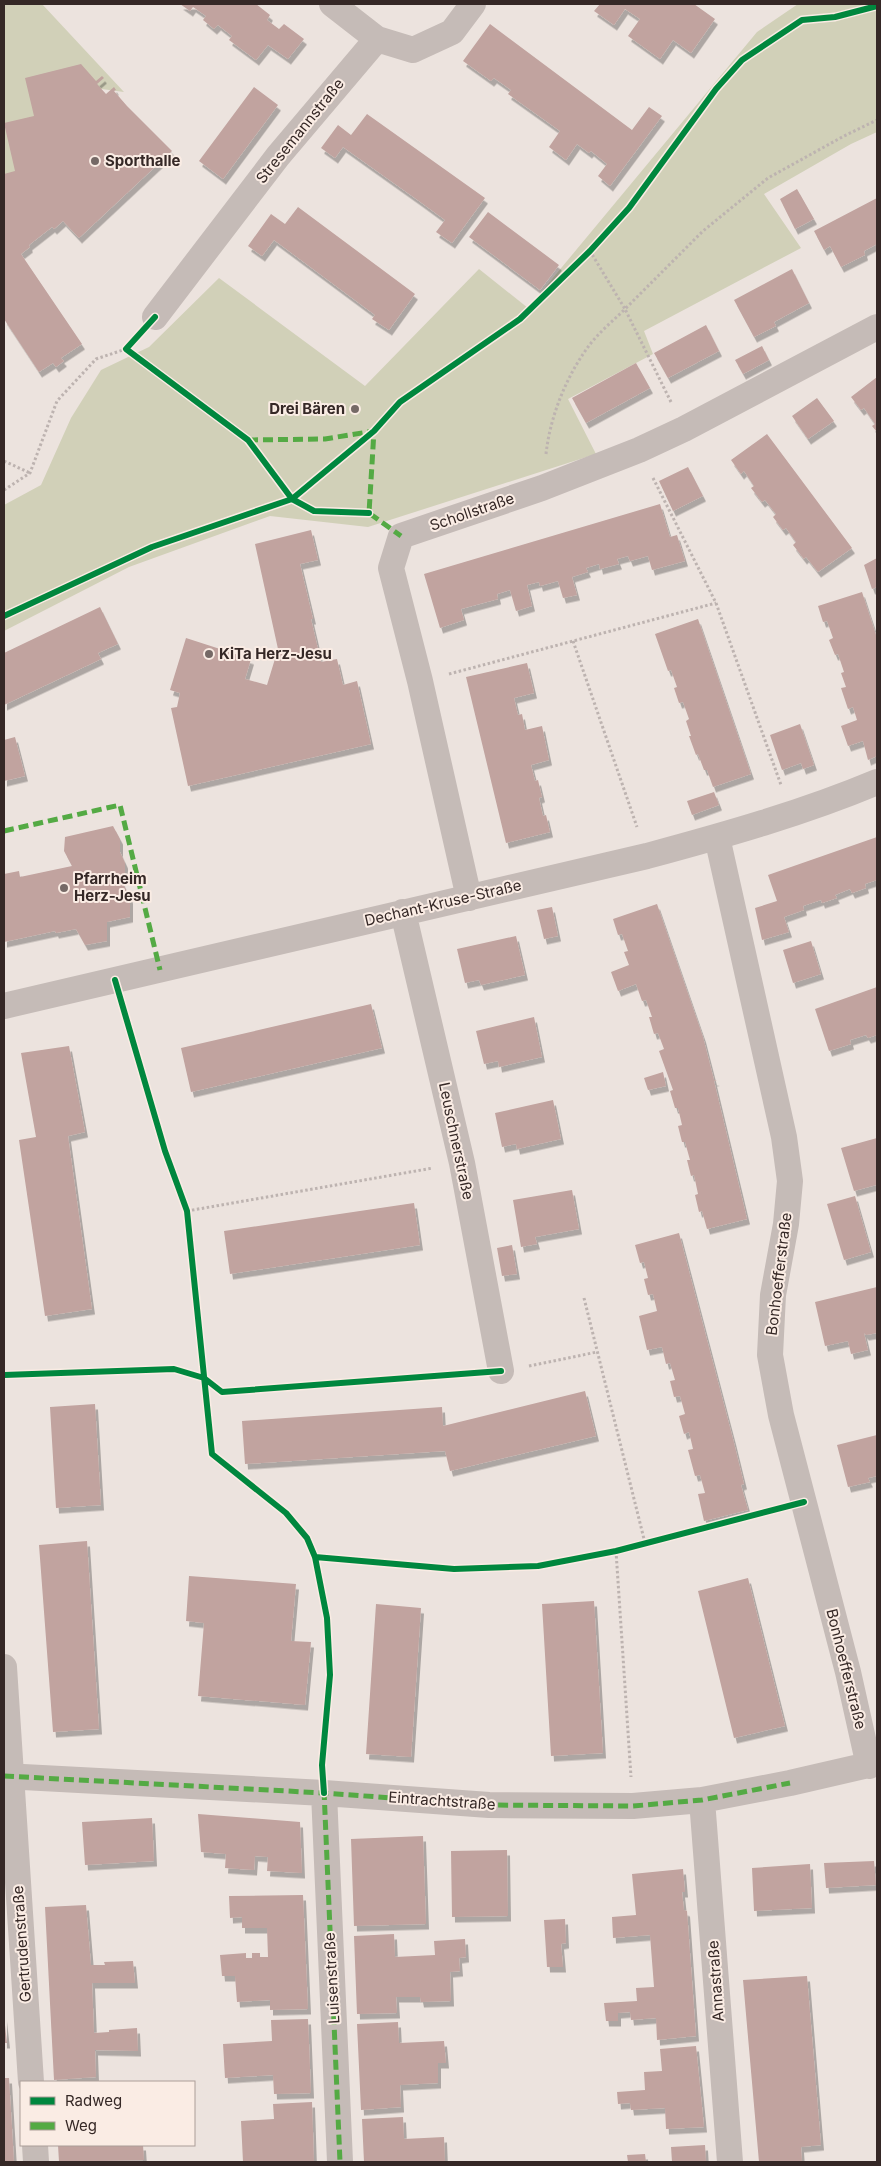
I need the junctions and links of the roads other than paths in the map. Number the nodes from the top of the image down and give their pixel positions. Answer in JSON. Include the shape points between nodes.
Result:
{"nodes":[{"id":1,"x":332,"y":4,"type":"edge"},
{"id":2,"x":473,"y":4,"type":"edge"},
{"id":3,"x":377,"y":39,"type":"junction"},
{"id":4,"x":155,"y":317,"type":"dead end"},
{"id":5,"x":877,"y":327,"type":"edge"},
{"id":6,"x":877,"y":782,"type":"edge"},
{"id":7,"x":717,"y":837,"type":"junction"},
{"id":8,"x":469,"y":898,"type":"junction"},
{"id":9,"x":403,"y":912,"type":"junction"},
{"id":10,"x":4,"y":1006,"type":"edge"},
{"id":11,"x":501,"y":1371,"type":"road end"},
{"id":12,"x":4,"y":1667,"type":"edge"},
{"id":13,"x":873,"y":1765,"type":"edge"},
{"id":14,"x":7,"y":1776,"type":"edge"},
{"id":15,"x":324,"y":1793,"type":"junction"},
{"id":16,"x":702,"y":1800,"type":"junction"},
{"id":17,"x":31,"y":2081,"type":"edge"},
{"id":18,"x":35,"y":2146,"type":"edge"},
{"id":19,"x":36,"y":2162,"type":"edge"},
{"id":20,"x":340,"y":2162,"type":"edge"},
{"id":21,"x":730,"y":2162,"type":"edge"}],
"edges":[{"from":1,"to":3,"type":"street"},
{"from":2,"to":3,"type":"street","via":[[452,32],[413,50]]},
{"from":3,"to":4,"type":"street","name":"Stresemannstraße","via":[[278,156]]},
{"from":5,"to":8,"type":"street","name":"Schollstraße","via":[[639,450],[542,488],[401,536],[391,568]]},
{"from":6,"to":7,"type":"street","name":"Dechant-Kruse-Straße","via":[[792,814]]},
{"from":7,"to":8,"type":"street","name":"Dechant-Kruse-Straße"},
{"from":7,"to":13,"type":"street","name":"Bonhoefferstraße","via":[[782,1127],[790,1181],[773,1295],[770,1355],[782,1415]]},
{"from":8,"to":9,"type":"street","name":"Dechant-Kruse-Straße"},
{"from":9,"to":10,"type":"street","name":"Dechant-Kruse-Straße"},
{"from":9,"to":11,"type":"street","name":"Leuschnerstraße","via":[[462,1163]]},
{"from":12,"to":14,"type":"street","name":"Gertrudenstraße"},
{"from":13,"to":16,"type":"street","name":"Eintrachtstraße"},
{"from":14,"to":15,"type":"street","name":"Eintrachtstraße"},
{"from":14,"to":17,"type":"street","name":"Gertrudenstraße"},
{"from":15,"to":16,"type":"street","name":"Eintrachtstraße","via":[[488,1805],[633,1806]]},
{"from":15,"to":20,"type":"street","name":"Luisenstraße"},
{"from":16,"to":21,"type":"street","name":"Annastraße"},
{"from":18,"to":19,"type":"street"}]}
